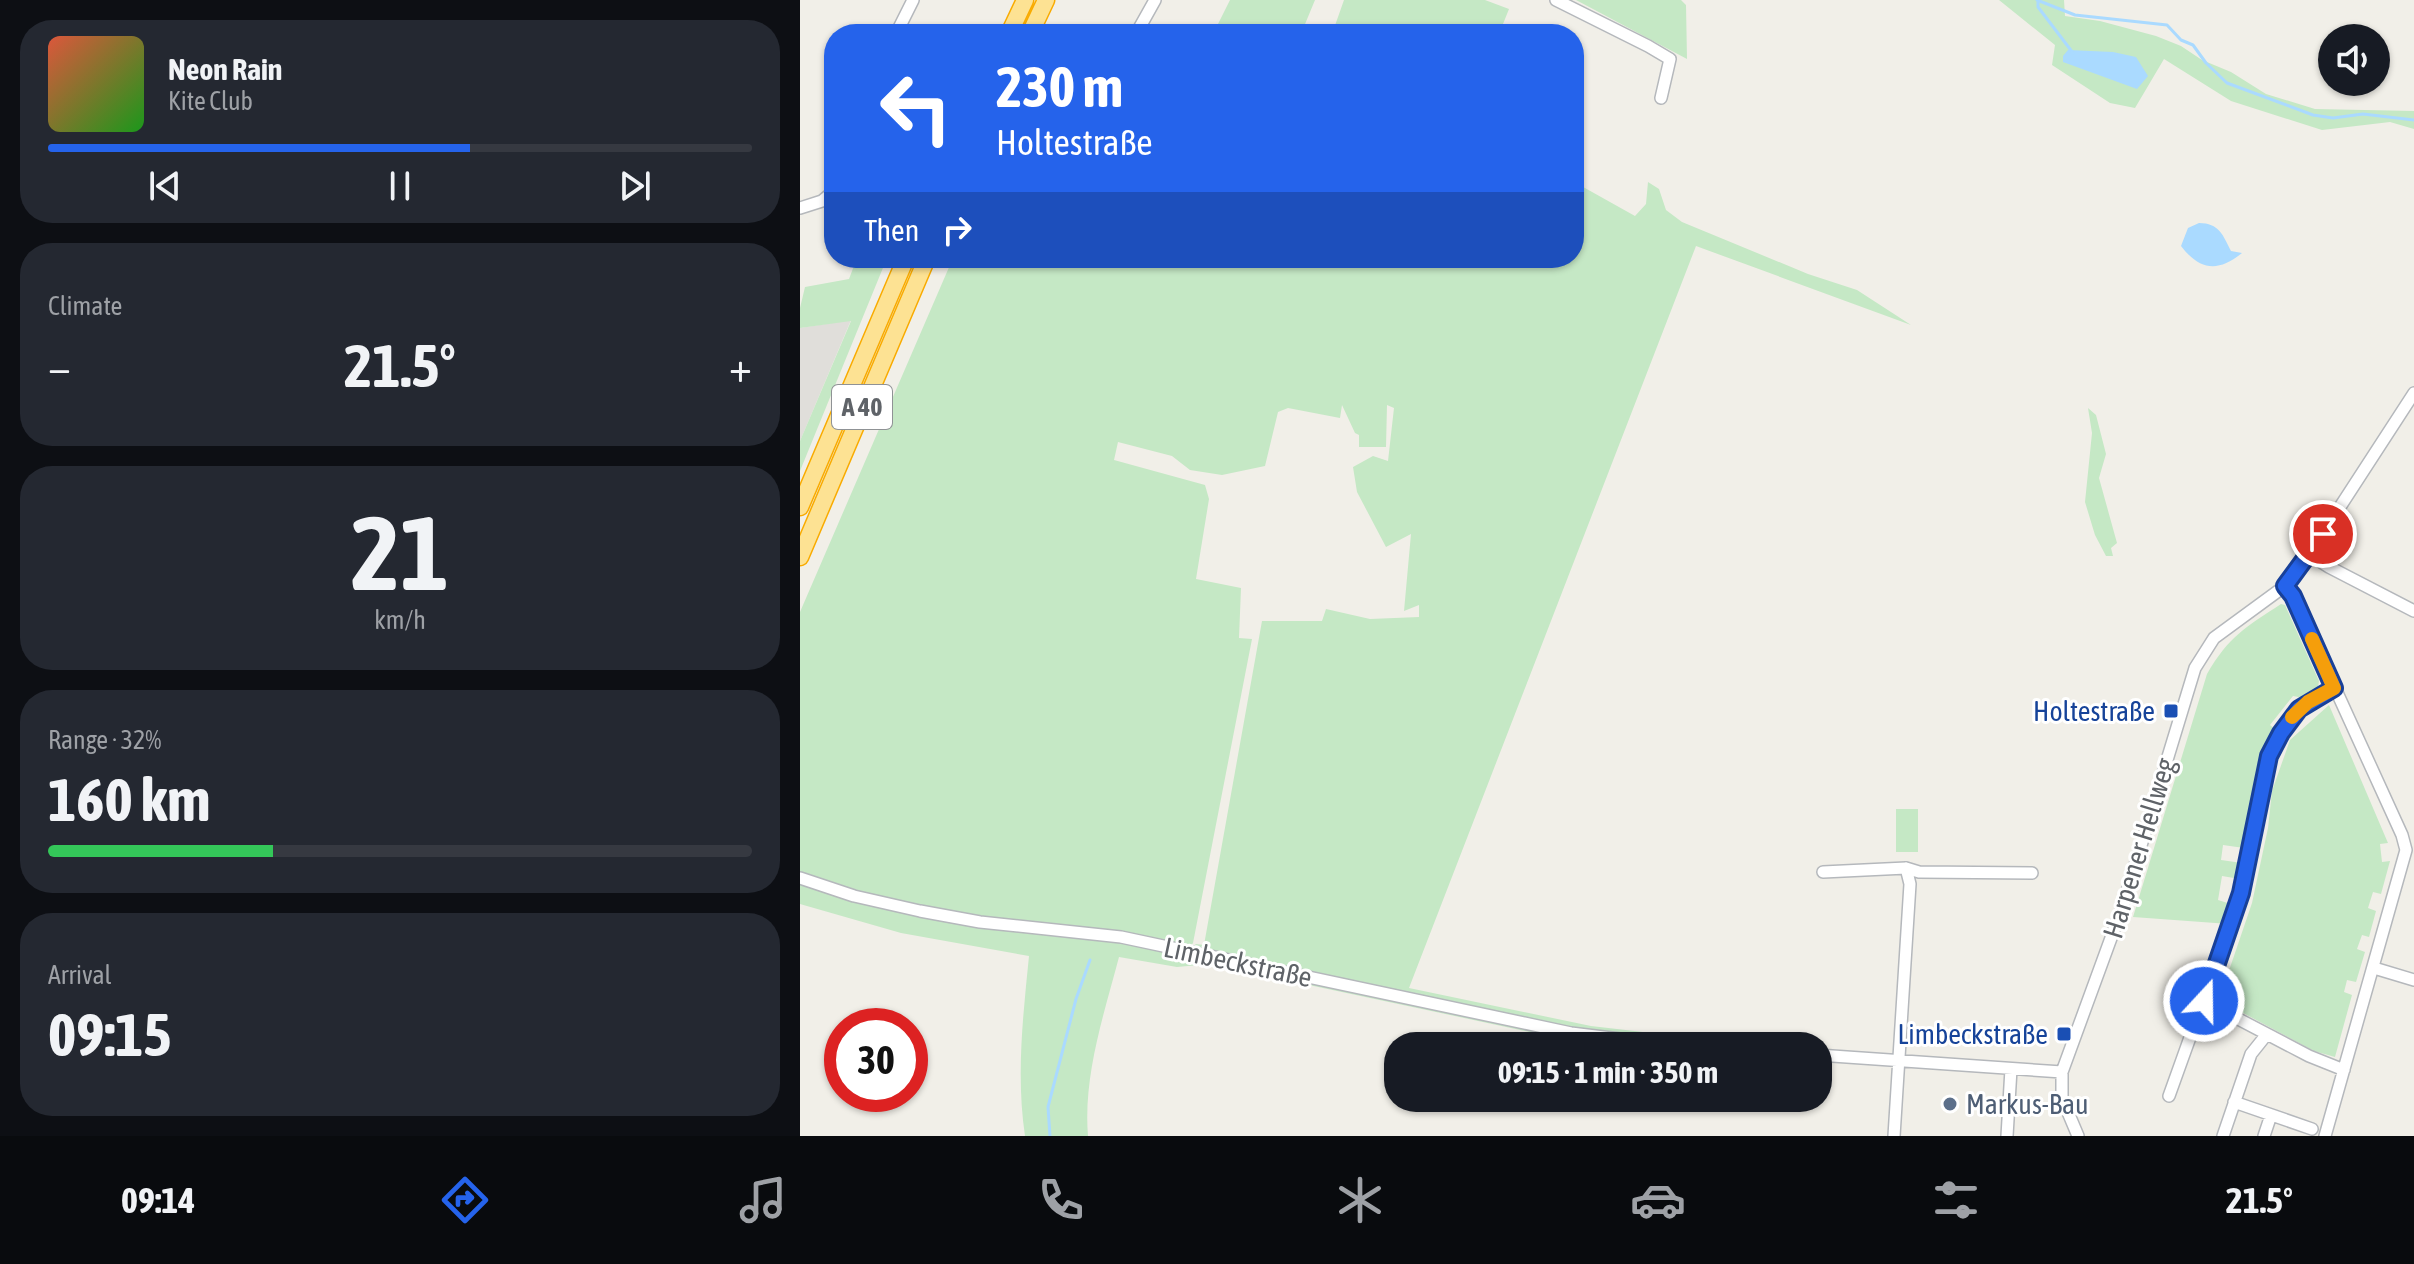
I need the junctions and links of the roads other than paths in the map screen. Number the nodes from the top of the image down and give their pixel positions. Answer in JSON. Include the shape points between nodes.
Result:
{"nodes":[{"id":1,"x":913,"y":0,"type":"edge"},
{"id":2,"x":1025,"y":0,"type":"edge"},
{"id":3,"x":1046,"y":0,"type":"edge"},
{"id":4,"x":1155,"y":0,"type":"edge"},
{"id":5,"x":1556,"y":0,"type":"edge"},
{"id":6,"x":901,"y":24,"type":"edge"},
{"id":7,"x":1014,"y":24,"type":"edge"},
{"id":8,"x":1035,"y":24,"type":"edge"},
{"id":9,"x":1142,"y":24,"type":"edge"},
{"id":10,"x":1661,"y":98,"type":"dead end"},
{"id":11,"x":824,"y":199,"type":"edge"},
{"id":12,"x":800,"y":208,"type":"edge"},
{"id":13,"x":902,"y":268,"type":"edge"},
{"id":14,"x":923,"y":268,"type":"edge"},
{"id":15,"x":2414,"y":393,"type":"edge"},
{"id":16,"x":800,"y":507,"type":"edge"},
{"id":17,"x":2310,"y":555,"type":"junction"},
{"id":18,"x":800,"y":557,"type":"edge"},
{"id":19,"x":2285,"y":586,"type":"junction"},
{"id":20,"x":2414,"y":611,"type":"edge"},
{"id":21,"x":2334,"y":688,"type":"junction"},
{"id":22,"x":1906,"y":868,"type":"junction"},
{"id":23,"x":1823,"y":872,"type":"dead end"},
{"id":24,"x":2032,"y":873,"type":"dead end"},
{"id":25,"x":800,"y":878,"type":"edge"},
{"id":26,"x":2374,"y":968,"type":"junction"},
{"id":27,"x":2414,"y":980,"type":"edge"},
{"id":28,"x":2204,"y":1001,"type":"junction"},
{"id":29,"x":1566,"y":1032,"type":"edge"},
{"id":30,"x":2267,"y":1034,"type":"junction"},
{"id":31,"x":1832,"y":1056,"type":"edge"},
{"id":32,"x":1899,"y":1062,"type":"junction"},
{"id":33,"x":2011,"y":1069,"type":"junction"},
{"id":34,"x":2344,"y":1070,"type":"junction"},
{"id":35,"x":2062,"y":1072,"type":"junction"},
{"id":36,"x":2169,"y":1096,"type":"dead end"},
{"id":37,"x":2234,"y":1102,"type":"junction"},
{"id":38,"x":2271,"y":1115,"type":"junction"},
{"id":39,"x":2312,"y":1129,"type":"dead end"},
{"id":40,"x":1894,"y":1136,"type":"edge"},
{"id":41,"x":2007,"y":1136,"type":"edge"},
{"id":42,"x":2078,"y":1136,"type":"edge"},
{"id":43,"x":2223,"y":1136,"type":"edge"},
{"id":44,"x":2264,"y":1136,"type":"edge"},
{"id":45,"x":2325,"y":1136,"type":"edge"}],
"edges":[{"from":1,"to":6,"type":"street"},
{"from":2,"to":7,"type":"highway"},
{"from":3,"to":8,"type":"highway"},
{"from":4,"to":9,"type":"street"},
{"from":5,"to":10,"type":"street","via":[[1670,59]]},
{"from":11,"to":12,"type":"street"},
{"from":13,"to":16,"type":"highway","number":"A 40"},
{"from":14,"to":18,"type":"highway","number":"A 40"},
{"from":15,"to":17,"type":"street","name":"Harpener Hellweg"},
{"from":17,"to":19,"type":"street","name":"Harpener Hellweg"},
{"from":17,"to":20,"type":"street"},
{"from":19,"to":21,"type":"street"},
{"from":19,"to":35,"type":"street","name":"Harpener Hellweg","via":[[2214,638],[2195,668],[2122,908]]},
{"from":21,"to":26,"type":"street","via":[[2406,850]]},
{"from":21,"to":28,"type":"street","via":[[2299,709],[2269,756],[2241,893]]},
{"from":22,"to":23,"type":"street"},
{"from":22,"to":24,"type":"street"},
{"from":22,"to":32,"type":"street","via":[[1910,884]]},
{"from":25,"to":29,"type":"street","name":"Limbeckstraße","via":[[920,911],[1121,937]]},
{"from":26,"to":27,"type":"street"},
{"from":26,"to":34,"type":"street"},
{"from":28,"to":30,"type":"street"},
{"from":28,"to":36,"type":"street"},
{"from":30,"to":34,"type":"street"},
{"from":30,"to":37,"type":"street","via":[[2251,1054]]},
{"from":31,"to":32,"type":"street"},
{"from":32,"to":33,"type":"street"},
{"from":32,"to":40,"type":"street"},
{"from":33,"to":35,"type":"street"},
{"from":33,"to":41,"type":"street"},
{"from":34,"to":45,"type":"street"},
{"from":35,"to":42,"type":"street","name":"Harpener Hellweg","via":[[2062,1098]]},
{"from":37,"to":38,"type":"street"},
{"from":37,"to":43,"type":"street"},
{"from":38,"to":39,"type":"street"},
{"from":38,"to":44,"type":"street"}]}
